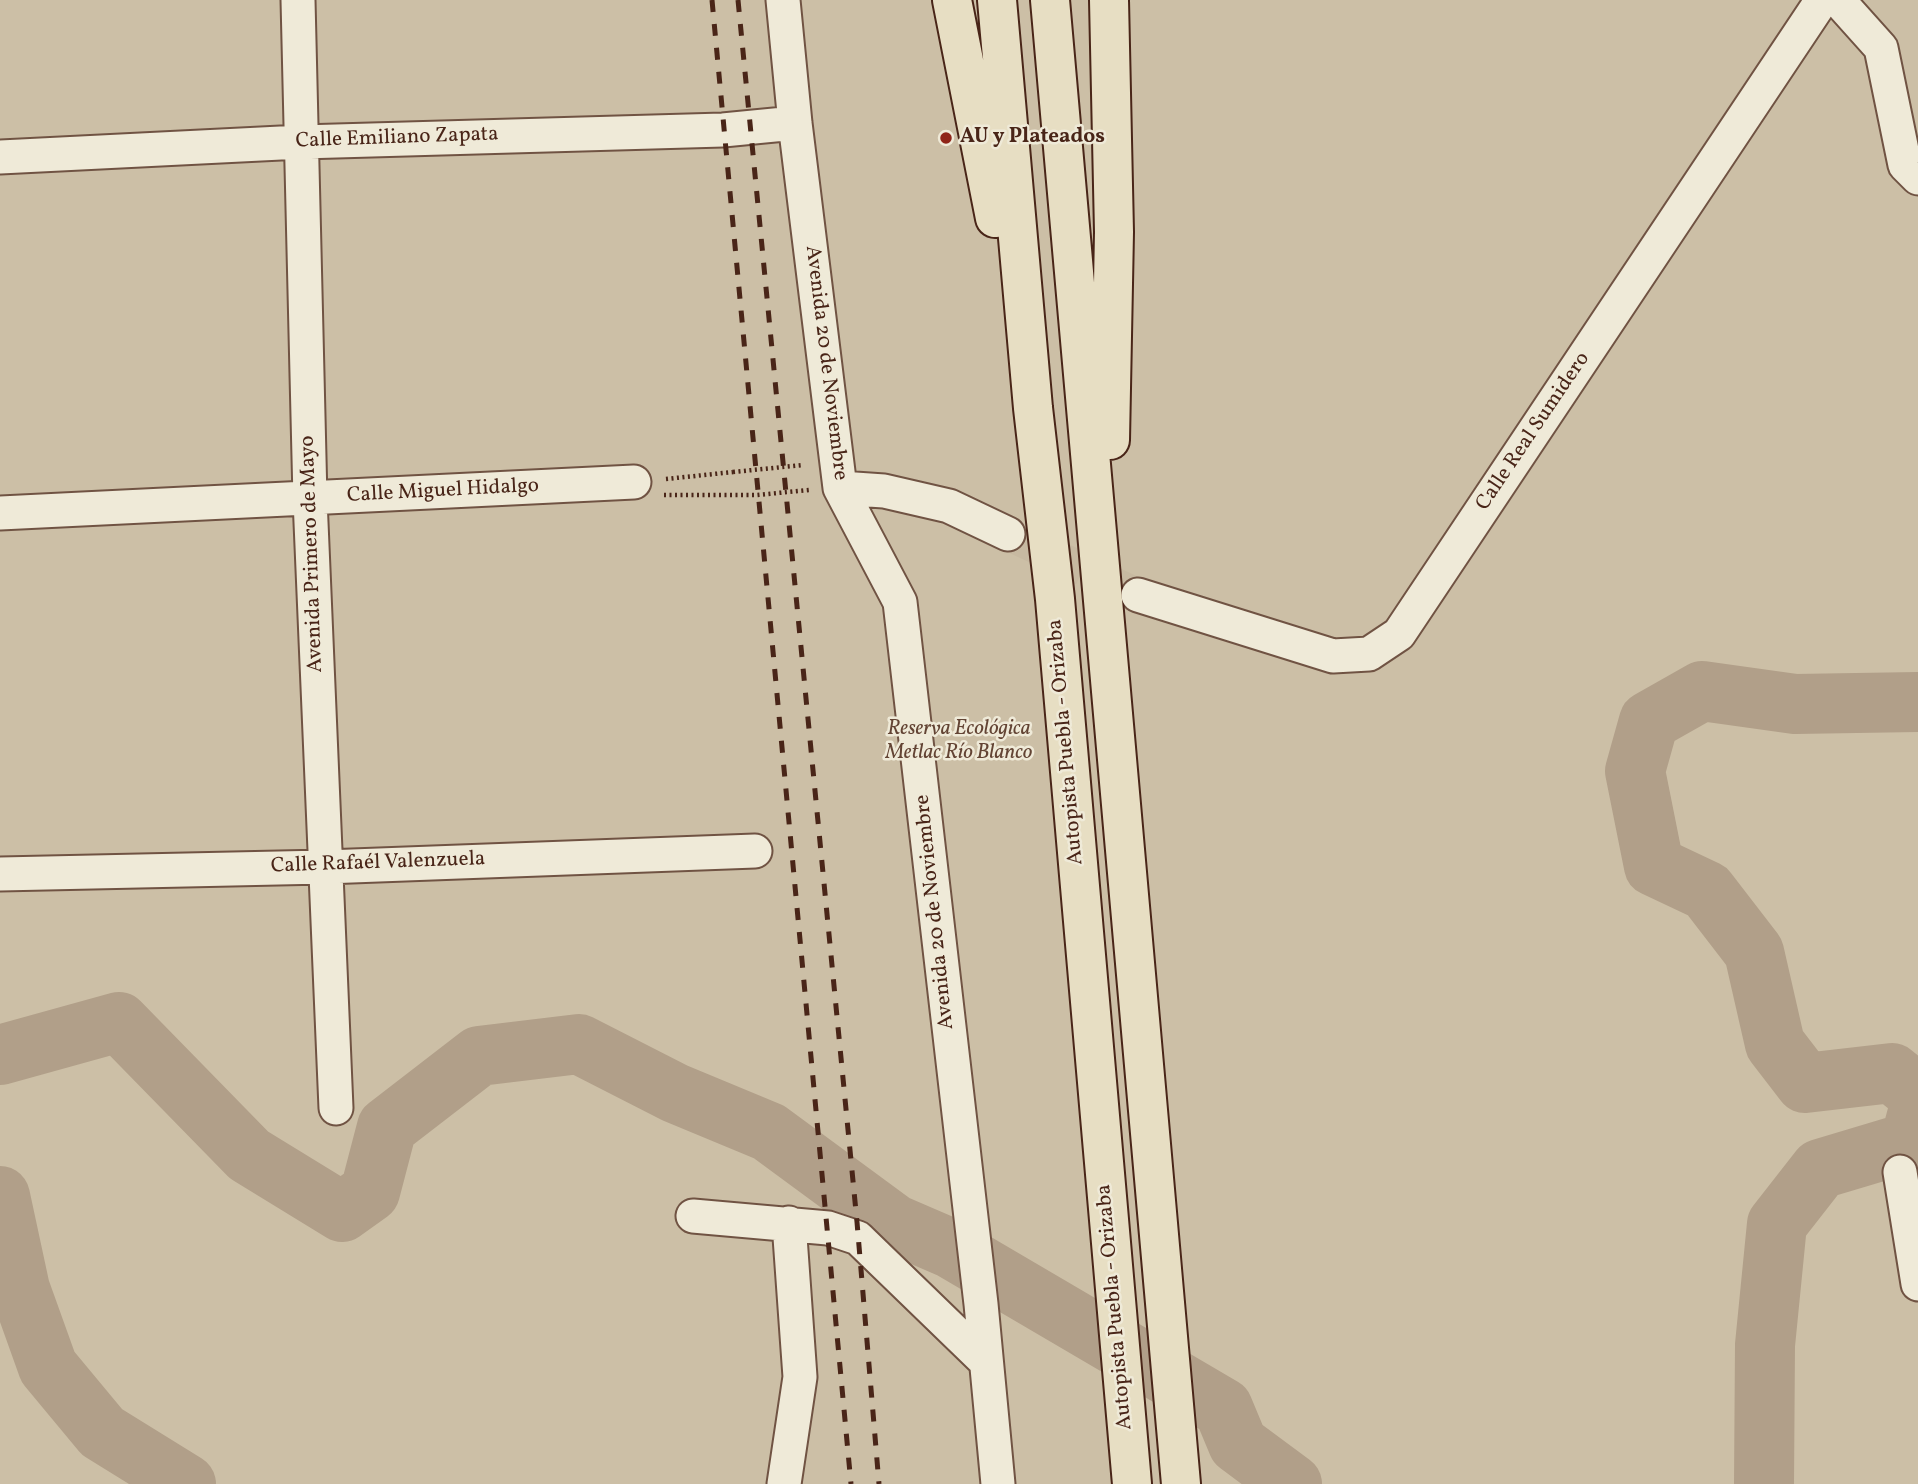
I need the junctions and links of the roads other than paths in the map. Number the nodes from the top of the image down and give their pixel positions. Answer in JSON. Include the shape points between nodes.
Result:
{"nodes":[{"id":1,"x":298,"y":0,"type":"edge"},
{"id":2,"x":783,"y":0,"type":"edge"},
{"id":3,"x":952,"y":0,"type":"edge"},
{"id":4,"x":997,"y":0,"type":"edge"},
{"id":5,"x":1050,"y":0,"type":"edge"},
{"id":6,"x":1109,"y":0,"type":"edge"},
{"id":7,"x":1822,"y":0,"type":"edge"},
{"id":8,"x":1838,"y":0,"type":"edge"},
{"id":9,"x":795,"y":123,"type":"junction"},
{"id":10,"x":301,"y":142,"type":"junction"},
{"id":11,"x":0,"y":157,"type":"edge"},
{"id":12,"x":1918,"y":178,"type":"edge"},
{"id":13,"x":1033,"y":408,"type":"junction"},
{"id":14,"x":634,"y":482,"type":"road end"},
{"id":15,"x":840,"y":488,"type":"junction"},
{"id":16,"x":310,"y":499,"type":"junction"},
{"id":17,"x":0,"y":513,"type":"edge"},
{"id":18,"x":1008,"y":534,"type":"tunnel mouth"},
{"id":19,"x":1138,"y":595,"type":"tunnel mouth"},
{"id":20,"x":1105,"y":653,"type":"junction"},
{"id":21,"x":755,"y":851,"type":"dead end"},
{"id":22,"x":325,"y":867,"type":"junction"},
{"id":23,"x":0,"y":874,"type":"edge"},
{"id":24,"x":336,"y":1108,"type":"dead end"},
{"id":25,"x":1918,"y":1179,"type":"edge"},
{"id":26,"x":694,"y":1216,"type":"dead end"},
{"id":27,"x":789,"y":1223,"type":"junction"},
{"id":28,"x":1918,"y":1284,"type":"edge"},
{"id":29,"x":985,"y":1361,"type":"junction"},
{"id":30,"x":785,"y":1484,"type":"edge"},
{"id":31,"x":998,"y":1484,"type":"edge"},
{"id":32,"x":1132,"y":1484,"type":"edge"},
{"id":33,"x":1181,"y":1484,"type":"edge"}],
"edges":[{"from":1,"to":10,"type":"street","name":"Avenida Primero de Mayo"},
{"from":2,"to":9,"type":"street","name":"Avenida 20 de Noviembre"},
{"from":3,"to":13,"type":"highway"},
{"from":4,"to":13,"type":"highway","name":"Autopista Puebla - Orizaba"},
{"from":5,"to":20,"type":"highway"},
{"from":6,"to":20,"type":"highway","via":[[1114,232]]},
{"from":7,"to":19,"type":"street","name":"Calle Real Sumidero","via":[[1399,634],[1369,654],[1333,656]]},
{"from":8,"to":12,"type":"street","via":[[1881,48],[1905,165]]},
{"from":9,"to":10,"type":"street","name":"Calle Emiliano Zapata","via":[[723,130]]},
{"from":9,"to":15,"type":"street","name":"Avenida 20 de Noviembre"},
{"from":10,"to":11,"type":"street","name":"Calle Emiliano Zapata"},
{"from":10,"to":16,"type":"street","name":"Avenida Primero de Mayo"},
{"from":13,"to":32,"type":"highway","name":"Autopista Puebla - Orizaba","via":[[1055,599]]},
{"from":14,"to":16,"type":"street","name":"Calle Miguel Hidalgo"},
{"from":15,"to":18,"type":"street","via":[[884,491],[949,506]]},
{"from":15,"to":29,"type":"street","name":"Avenida 20 de Noviembre","via":[[900,602]]},
{"from":16,"to":17,"type":"street","name":"Calle Miguel Hidalgo"},
{"from":16,"to":22,"type":"street","name":"Avenida Primero de Mayo"},
{"from":20,"to":33,"type":"highway"},
{"from":21,"to":22,"type":"street","name":"Calle Rafaél Valenzuela"},
{"from":22,"to":23,"type":"street","name":"Calle Rafaél Valenzuela"},
{"from":22,"to":24,"type":"street","name":"Avenida Primero de Mayo"},
{"from":25,"to":28,"type":"street","via":[[1900,1172]]},
{"from":26,"to":27,"type":"street"},
{"from":27,"to":29,"type":"street","via":[[858,1238]]},
{"from":27,"to":30,"type":"street","via":[[800,1377]]},
{"from":29,"to":31,"type":"street","name":"Avenida 20 de Noviembre"}]}
